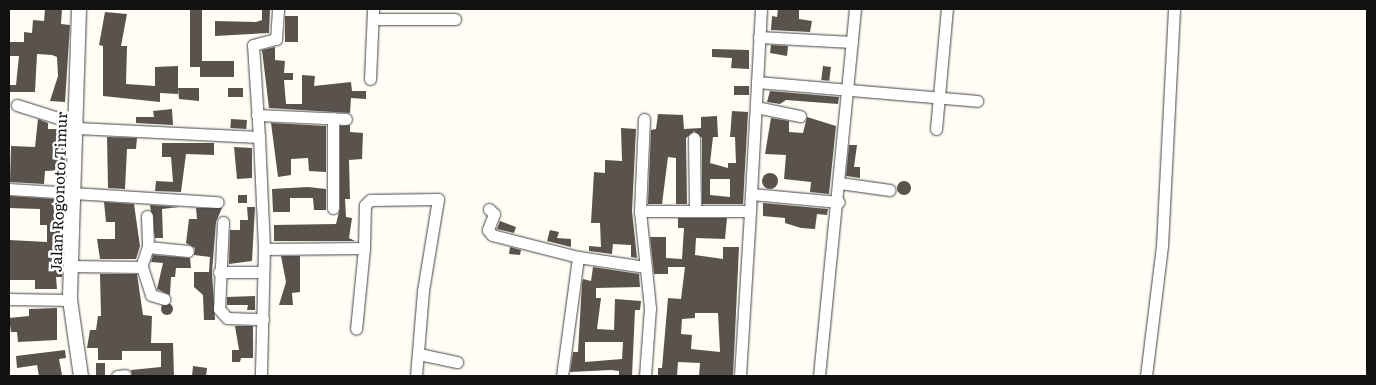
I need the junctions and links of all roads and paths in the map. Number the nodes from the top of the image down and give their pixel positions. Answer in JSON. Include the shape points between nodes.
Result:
{"nodes":[{"id":1,"x":80,"y":9,"type":"edge"},
{"id":2,"x":278,"y":9,"type":"edge"},
{"id":3,"x":760,"y":9,"type":"edge"},
{"id":4,"x":855,"y":9,"type":"edge"},
{"id":5,"x":946,"y":9,"type":"edge"},
{"id":6,"x":1174,"y":9,"type":"edge"},
{"id":7,"x":373,"y":14,"type":"edge"},
{"id":8,"x":455,"y":19,"type":"dead end"},
{"id":9,"x":759,"y":37,"type":"junction"},
{"id":10,"x":852,"y":42,"type":"junction"},
{"id":11,"x":370,"y":79,"type":"dead end"},
{"id":12,"x":757,"y":82,"type":"junction"},
{"id":13,"x":848,"y":87,"type":"junction"},
{"id":14,"x":939,"y":97,"type":"junction"},
{"id":15,"x":977,"y":101,"type":"dead end"},
{"id":16,"x":17,"y":105,"type":"dead end"},
{"id":17,"x":756,"y":107,"type":"junction"},
{"id":18,"x":257,"y":115,"type":"junction"},
{"id":19,"x":800,"y":116,"type":"dead end"},
{"id":20,"x":333,"y":118,"type":"junction"},
{"id":21,"x":346,"y":119,"type":"dead end"},
{"id":22,"x":644,"y":119,"type":"dead end"},
{"id":23,"x":77,"y":126,"type":"junction"},
{"id":24,"x":936,"y":129,"type":"dead end"},
{"id":25,"x":259,"y":137,"type":"junction"},
{"id":26,"x":694,"y":138,"type":"dead end"},
{"id":27,"x":840,"y":183,"type":"junction"},
{"id":28,"x":9,"y":189,"type":"edge"},
{"id":29,"x":890,"y":190,"type":"dead end"},
{"id":30,"x":751,"y":194,"type":"junction"},
{"id":31,"x":74,"y":195,"type":"junction"},
{"id":32,"x":218,"y":202,"type":"dead end"},
{"id":33,"x":839,"y":202,"type":"junction"},
{"id":34,"x":333,"y":208,"type":"dead end"},
{"id":35,"x":489,"y":209,"type":"dead end"},
{"id":36,"x":695,"y":210,"type":"junction"},
{"id":37,"x":640,"y":211,"type":"junction"},
{"id":38,"x":750,"y":211,"type":"junction"},
{"id":39,"x":147,"y":216,"type":"dead end"},
{"id":40,"x":223,"y":222,"type":"dead end"},
{"id":41,"x":148,"y":247,"type":"junction"},
{"id":42,"x":364,"y":248,"type":"junction"},
{"id":43,"x":264,"y":249,"type":"junction"},
{"id":44,"x":188,"y":251,"type":"dead end"},
{"id":45,"x":578,"y":257,"type":"junction"},
{"id":46,"x":71,"y":266,"type":"junction"},
{"id":47,"x":142,"y":267,"type":"junction"},
{"id":48,"x":645,"y":267,"type":"junction"},
{"id":49,"x":219,"y":272,"type":"junction"},
{"id":50,"x":263,"y":272,"type":"junction"},
{"id":51,"x":9,"y":299,"type":"edge"},
{"id":52,"x":164,"y":299,"type":"dead end"},
{"id":53,"x":70,"y":300,"type":"junction"},
{"id":54,"x":263,"y":320,"type":"junction"},
{"id":55,"x":356,"y":329,"type":"dead end"},
{"id":56,"x":418,"y":354,"type":"junction"},
{"id":57,"x":457,"y":362,"type":"dead end"},
{"id":58,"x":81,"y":376,"type":"edge"},
{"id":59,"x":261,"y":376,"type":"edge"},
{"id":60,"x":416,"y":376,"type":"edge"},
{"id":61,"x":562,"y":376,"type":"edge"},
{"id":62,"x":645,"y":376,"type":"edge"},
{"id":63,"x":740,"y":376,"type":"edge"},
{"id":64,"x":819,"y":376,"type":"edge"},
{"id":65,"x":1146,"y":376,"type":"edge"}],
"edges":[{"from":1,"to":23,"type":"street","name":"Jalan Rogonoto Timur"},
{"from":2,"to":18,"type":"street","via":[[276,39],[253,45]]},
{"from":3,"to":9,"type":"street"},
{"from":4,"to":10,"type":"street"},
{"from":5,"to":14,"type":"street"},
{"from":6,"to":65,"type":"street","via":[[1162,246]]},
{"from":7,"to":8,"type":"street"},
{"from":7,"to":11,"type":"street"},
{"from":9,"to":10,"type":"street"},
{"from":9,"to":12,"type":"street"},
{"from":10,"to":13,"type":"street"},
{"from":12,"to":13,"type":"street"},
{"from":12,"to":17,"type":"street"},
{"from":13,"to":14,"type":"street"},
{"from":13,"to":27,"type":"street"},
{"from":14,"to":15,"type":"street"},
{"from":14,"to":24,"type":"street"},
{"from":16,"to":23,"type":"street"},
{"from":17,"to":19,"type":"street"},
{"from":17,"to":30,"type":"street"},
{"from":18,"to":20,"type":"street"},
{"from":18,"to":25,"type":"street"},
{"from":20,"to":21,"type":"street"},
{"from":20,"to":34,"type":"street"},
{"from":22,"to":37,"type":"street"},
{"from":23,"to":25,"type":"street"},
{"from":23,"to":31,"type":"street","name":"Jalan Rogonoto Timur"},
{"from":25,"to":43,"type":"street"},
{"from":26,"to":36,"type":"street"},
{"from":27,"to":29,"type":"street"},
{"from":27,"to":33,"type":"street"},
{"from":28,"to":31,"type":"street"},
{"from":30,"to":33,"type":"street"},
{"from":30,"to":38,"type":"street"},
{"from":31,"to":32,"type":"street"},
{"from":31,"to":46,"type":"street","name":"Jalan Rogonoto Timur"},
{"from":33,"to":64,"type":"street"},
{"from":35,"to":45,"type":"street","via":[[494,214],[489,233]]},
{"from":36,"to":37,"type":"street"},
{"from":36,"to":38,"type":"street"},
{"from":37,"to":48,"type":"street"},
{"from":38,"to":63,"type":"street"},
{"from":39,"to":41,"type":"street"},
{"from":40,"to":49,"type":"street"},
{"from":41,"to":44,"type":"street"},
{"from":41,"to":47,"type":"street"},
{"from":42,"to":43,"type":"street"},
{"from":42,"to":55,"type":"street"},
{"from":42,"to":56,"type":"street","via":[[366,205],[370,200],[438,199],[425,272]]},
{"from":43,"to":50,"type":"street"},
{"from":45,"to":48,"type":"street"},
{"from":45,"to":61,"type":"street"},
{"from":46,"to":47,"type":"street"},
{"from":46,"to":53,"type":"street","name":"Jalan Rogonoto Timur"},
{"from":47,"to":52,"type":"street","via":[[151,295]]},
{"from":48,"to":62,"type":"street","via":[[650,308]]},
{"from":49,"to":50,"type":"street"},
{"from":49,"to":54,"type":"street","via":[[222,314]]},
{"from":50,"to":54,"type":"street"},
{"from":51,"to":53,"type":"street"},
{"from":53,"to":58,"type":"street","name":"Jalan Rogonoto Timur"},
{"from":54,"to":59,"type":"street"},
{"from":56,"to":57,"type":"street"},
{"from":56,"to":60,"type":"street"}]}
